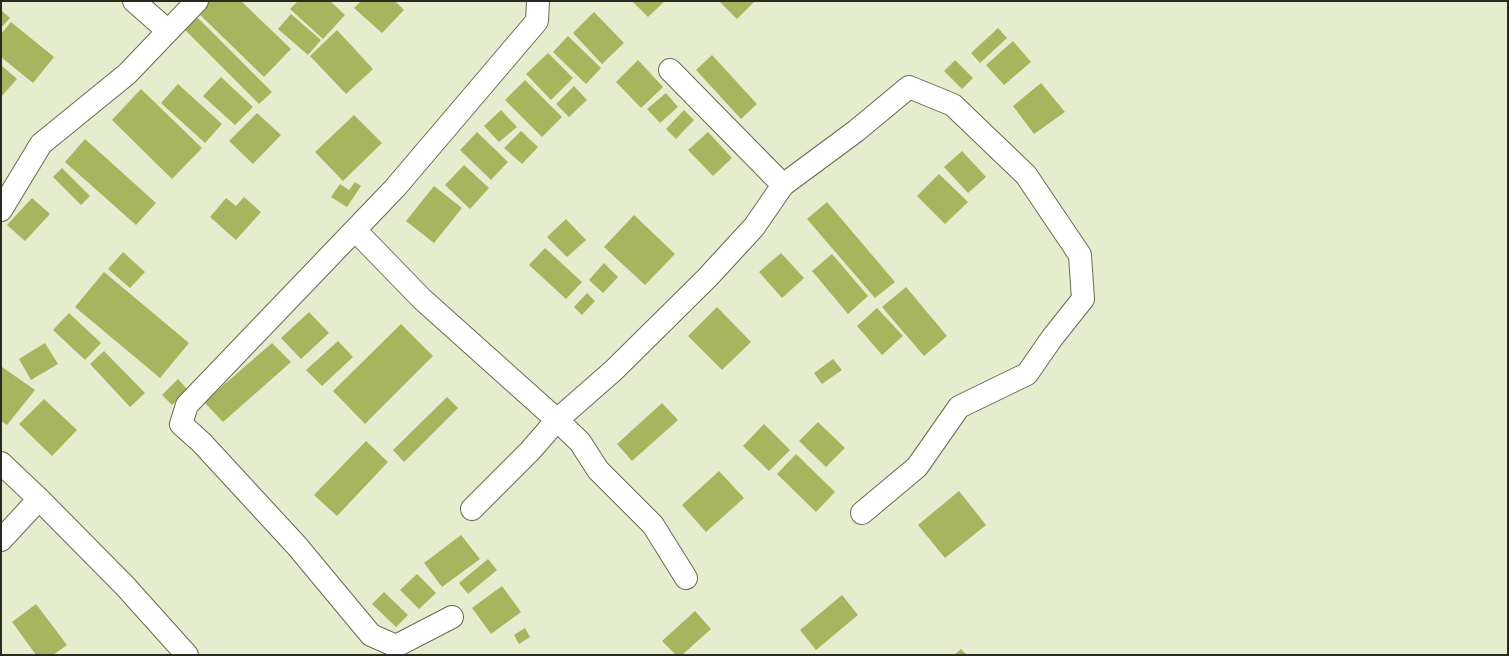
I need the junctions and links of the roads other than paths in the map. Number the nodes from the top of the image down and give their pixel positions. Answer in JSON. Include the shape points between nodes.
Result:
{"nodes":[{"id":1,"x":134,"y":1,"type":"edge"},
{"id":2,"x":197,"y":1,"type":"edge"},
{"id":3,"x":538,"y":1,"type":"edge"},
{"id":4,"x":168,"y":31,"type":"junction"},
{"id":5,"x":670,"y":70,"type":"dead end"},
{"id":6,"x":783,"y":185,"type":"junction"},
{"id":7,"x":1,"y":210,"type":"edge"},
{"id":8,"x":355,"y":230,"type":"junction"},
{"id":9,"x":558,"y":420,"type":"junction"},
{"id":10,"x":1,"y":463,"type":"edge"},
{"id":11,"x":39,"y":499,"type":"junction"},
{"id":12,"x":472,"y":509,"type":"dead end"},
{"id":13,"x":862,"y":513,"type":"dead end"},
{"id":14,"x":1,"y":540,"type":"edge"},
{"id":15,"x":686,"y":578,"type":"dead end"},
{"id":16,"x":452,"y":617,"type":"dead end"},
{"id":17,"x":187,"y":655,"type":"edge"}],
"edges":[{"from":1,"to":4,"type":"street"},
{"from":2,"to":4,"type":"street"},
{"from":3,"to":8,"type":"street","via":[[537,21],[395,188]]},
{"from":4,"to":7,"type":"street","via":[[127,74],[41,144]]},
{"from":5,"to":6,"type":"street"},
{"from":6,"to":9,"type":"street","via":[[754,227],[707,278],[614,370]]},
{"from":6,"to":13,"type":"street","via":[[856,131],[909,87],[953,105],[1026,175],[1080,255],[1082,299],[1027,374],[960,406],[917,467]]},
{"from":8,"to":9,"type":"street","via":[[422,298]]},
{"from":8,"to":16,"type":"street","via":[[186,405],[181,424],[202,443],[297,546],[371,635],[396,646]]},
{"from":9,"to":12,"type":"street"},
{"from":9,"to":15,"type":"street","via":[[580,442],[598,470],[653,525]]},
{"from":10,"to":11,"type":"street"},
{"from":11,"to":14,"type":"street"},
{"from":11,"to":17,"type":"street","via":[[125,586]]}]}
